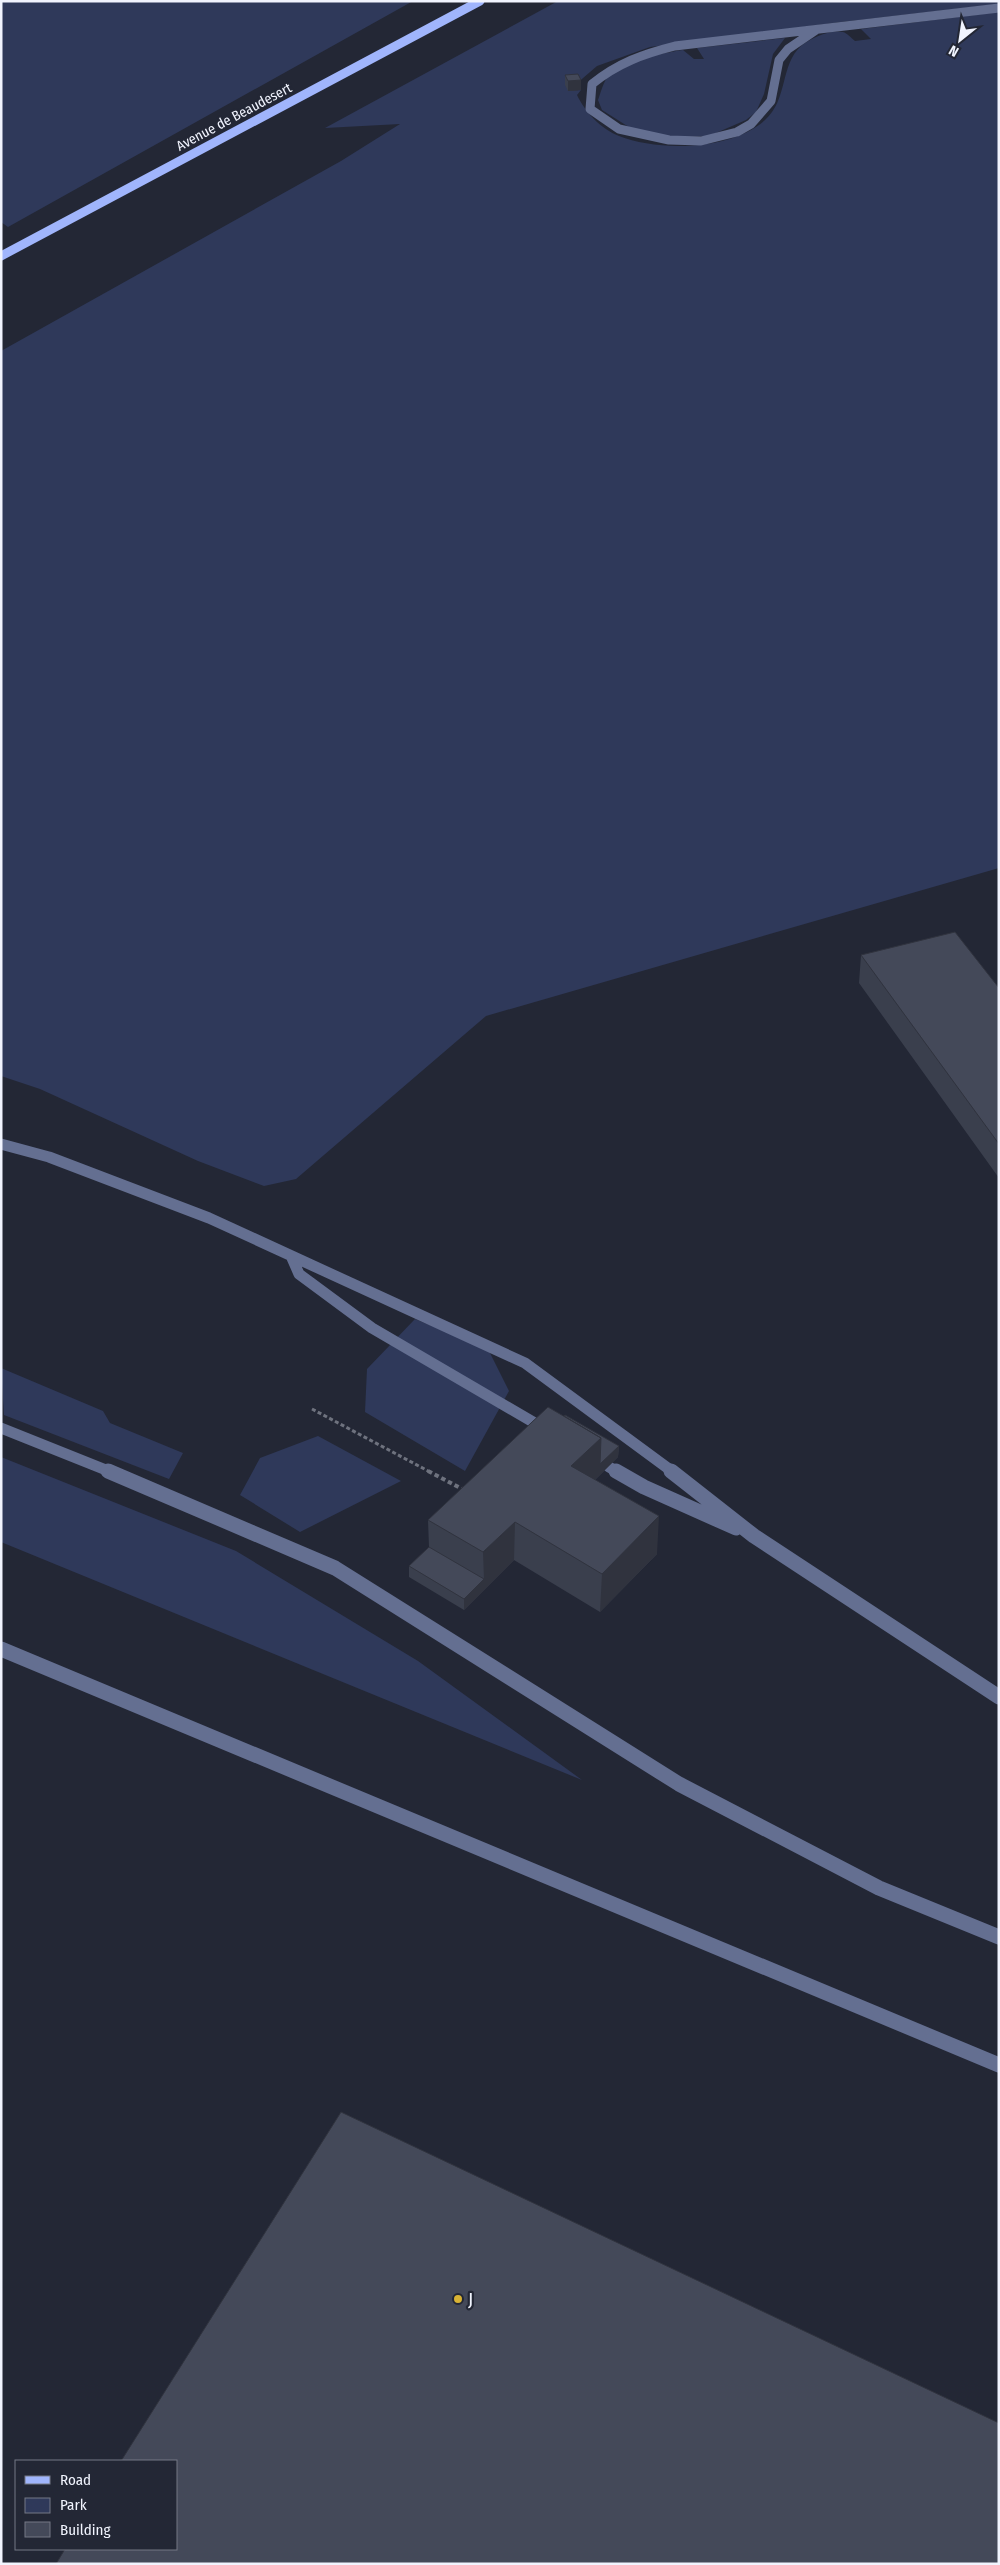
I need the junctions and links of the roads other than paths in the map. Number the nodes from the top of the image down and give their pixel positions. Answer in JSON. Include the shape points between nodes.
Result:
{"nodes":[{"id":1,"x":480,"y":1,"type":"edge"},
{"id":2,"x":999,"y":8,"type":"edge"},
{"id":3,"x":816,"y":30,"type":"junction"},
{"id":4,"x":1,"y":256,"type":"edge"},
{"id":5,"x":1,"y":1144,"type":"edge"},
{"id":6,"x":292,"y":1258,"type":"junction"},
{"id":7,"x":1,"y":1428,"type":"edge"},
{"id":8,"x":556,"y":1436,"type":"edge"},
{"id":9,"x":609,"y":1466,"type":"edge"},
{"id":10,"x":754,"y":1536,"type":"junction"},
{"id":11,"x":1,"y":1649,"type":"edge"},
{"id":12,"x":999,"y":1697,"type":"edge"},
{"id":13,"x":999,"y":1937,"type":"edge"},
{"id":14,"x":999,"y":2065,"type":"edge"}],
"edges":[{"from":1,"to":4,"type":"main road","name":"Avenue de Beaudesert"},
{"from":2,"to":3,"type":"lane"},
{"from":3,"to":3,"type":"lane","via":[[675,46],[630,58],[612,67],[592,84],[590,109],[619,129],[669,140],[700,141],[737,132],[752,124],[771,101],[783,54]]},
{"from":5,"to":6,"type":"lane","via":[[158,1196]]},
{"from":6,"to":8,"type":"lane","via":[[299,1274],[372,1328]]},
{"from":6,"to":10,"type":"lane","via":[[525,1363]]},
{"from":7,"to":13,"type":"lane","via":[[176,1498],[335,1568],[679,1784],[879,1888]]},
{"from":9,"to":10,"type":"lane","via":[[644,1487]]},
{"from":10,"to":12,"type":"lane"},
{"from":11,"to":14,"type":"lane"}]}
